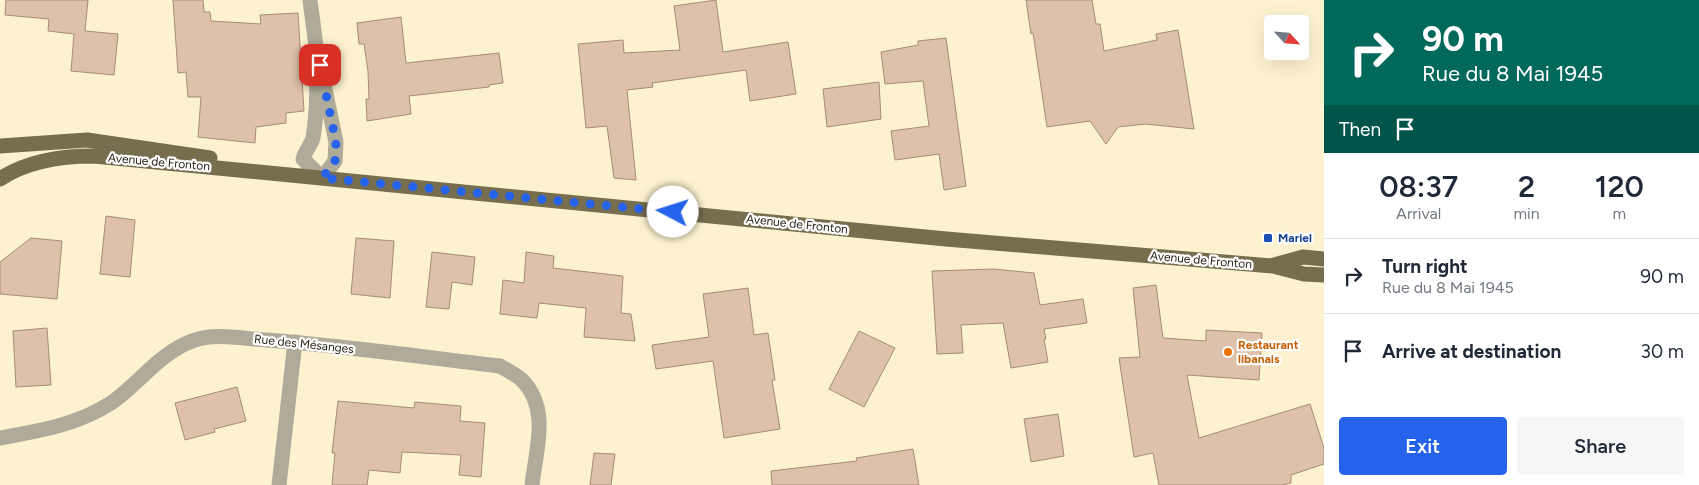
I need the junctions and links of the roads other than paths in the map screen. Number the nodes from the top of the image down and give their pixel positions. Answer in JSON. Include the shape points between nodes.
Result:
{"nodes":[{"id":1,"x":310,"y":0,"type":"edge"},
{"id":2,"x":316,"y":46,"type":"junction"},
{"id":3,"x":0,"y":146,"type":"edge"},
{"id":4,"x":322,"y":178,"type":"junction"},
{"id":5,"x":0,"y":179,"type":"edge"},
{"id":6,"x":1324,"y":259,"type":"edge"},
{"id":7,"x":1267,"y":265,"type":"junction"},
{"id":8,"x":1324,"y":275,"type":"edge"},
{"id":9,"x":295,"y":342,"type":"junction"},
{"id":10,"x":0,"y":438,"type":"edge"},
{"id":11,"x":280,"y":485,"type":"edge"},
{"id":12,"x":532,"y":485,"type":"edge"}],
"edges":[{"from":1,"to":2,"type":"street"},
{"from":2,"to":4,"type":"street","via":[[336,142],[335,162]]},
{"from":2,"to":4,"type":"street","via":[[317,91],[312,140],[303,159]]},
{"from":3,"to":4,"type":"main road","name":"Avenue de Fronton","via":[[87,140],[166,150]]},
{"from":4,"to":5,"type":"main road","name":"Avenue de Fronton","via":[[66,156],[23,167]]},
{"from":4,"to":7,"type":"main road","name":"Avenue de Fronton","via":[[946,239]]},
{"from":6,"to":7,"type":"main road","name":"Avenue de Fronton","via":[[1303,258]]},
{"from":7,"to":8,"type":"main road","name":"Avenue de Fronton"},
{"from":9,"to":10,"type":"street","name":"Rue des Mésanges","via":[[213,336],[193,341],[174,349],[112,402],[80,420]]},
{"from":9,"to":11,"type":"street"},
{"from":9,"to":12,"type":"street","name":"Rue des Mésanges","via":[[500,366],[522,380],[535,398],[540,419]]}]}
